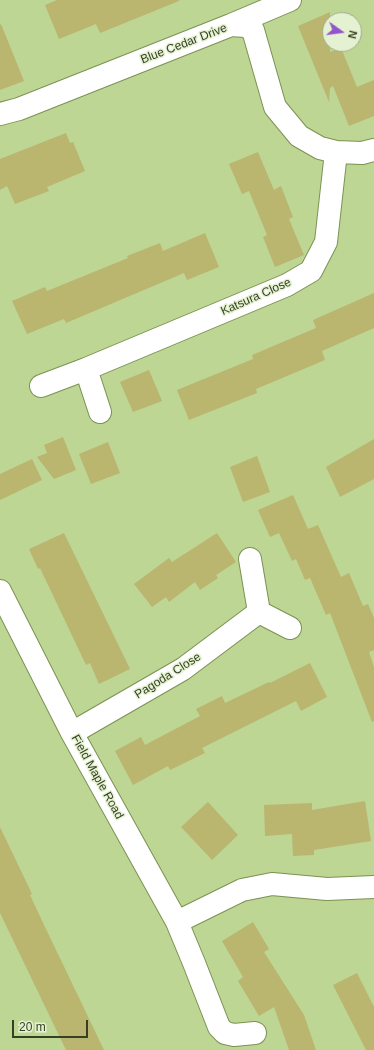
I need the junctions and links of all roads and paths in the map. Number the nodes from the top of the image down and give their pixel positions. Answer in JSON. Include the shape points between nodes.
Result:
{"nodes":[{"id":1,"x":290,"y":0,"type":"edge"},
{"id":2,"x":231,"y":25,"type":"junction"},
{"id":3,"x":0,"y":114,"type":"edge"},
{"id":4,"x":374,"y":150,"type":"edge"},
{"id":5,"x":336,"y":152,"type":"junction"},
{"id":6,"x":86,"y":369,"type":"junction"},
{"id":7,"x":41,"y":386,"type":"dead end"},
{"id":8,"x":100,"y":412,"type":"dead end"},
{"id":9,"x":250,"y":559,"type":"dead end"},
{"id":10,"x":0,"y":591,"type":"edge"},
{"id":11,"x":258,"y":612,"type":"junction"},
{"id":12,"x":290,"y":628,"type":"dead end"},
{"id":13,"x":72,"y":733,"type":"junction"},
{"id":14,"x":374,"y":887,"type":"edge"},
{"id":15,"x":176,"y":922,"type":"junction"},
{"id":16,"x":255,"y":1033,"type":"dead end"}],
"edges":[{"from":1,"to":2,"type":"street"},
{"from":2,"to":3,"type":"street","name":"Blue Cedar Drive","via":[[19,109]]},
{"from":2,"to":5,"type":"street","name":"Blue Cedar Drive","via":[[245,26],[253,30],[276,107],[300,136],[320,148]]},
{"from":4,"to":5,"type":"street","name":"Blue Cedar Drive","via":[[362,153]]},
{"from":5,"to":6,"type":"street","name":"Katsura Close","via":[[326,242],[311,271],[287,285]]},
{"from":6,"to":7,"type":"street","name":"Katsura Close"},
{"from":6,"to":8,"type":"street"},
{"from":9,"to":11,"type":"street"},
{"from":10,"to":13,"type":"street","name":"Field Maple Road"},
{"from":11,"to":12,"type":"street"},
{"from":11,"to":13,"type":"street","name":"Pagoda Close","via":[[183,669]]},
{"from":13,"to":15,"type":"street","name":"Field Maple Road"},
{"from":14,"to":15,"type":"street","via":[[327,889],[272,884],[242,890]]},
{"from":15,"to":16,"type":"street","name":"Field Maple Road","via":[[219,1028],[234,1035]]}]}
